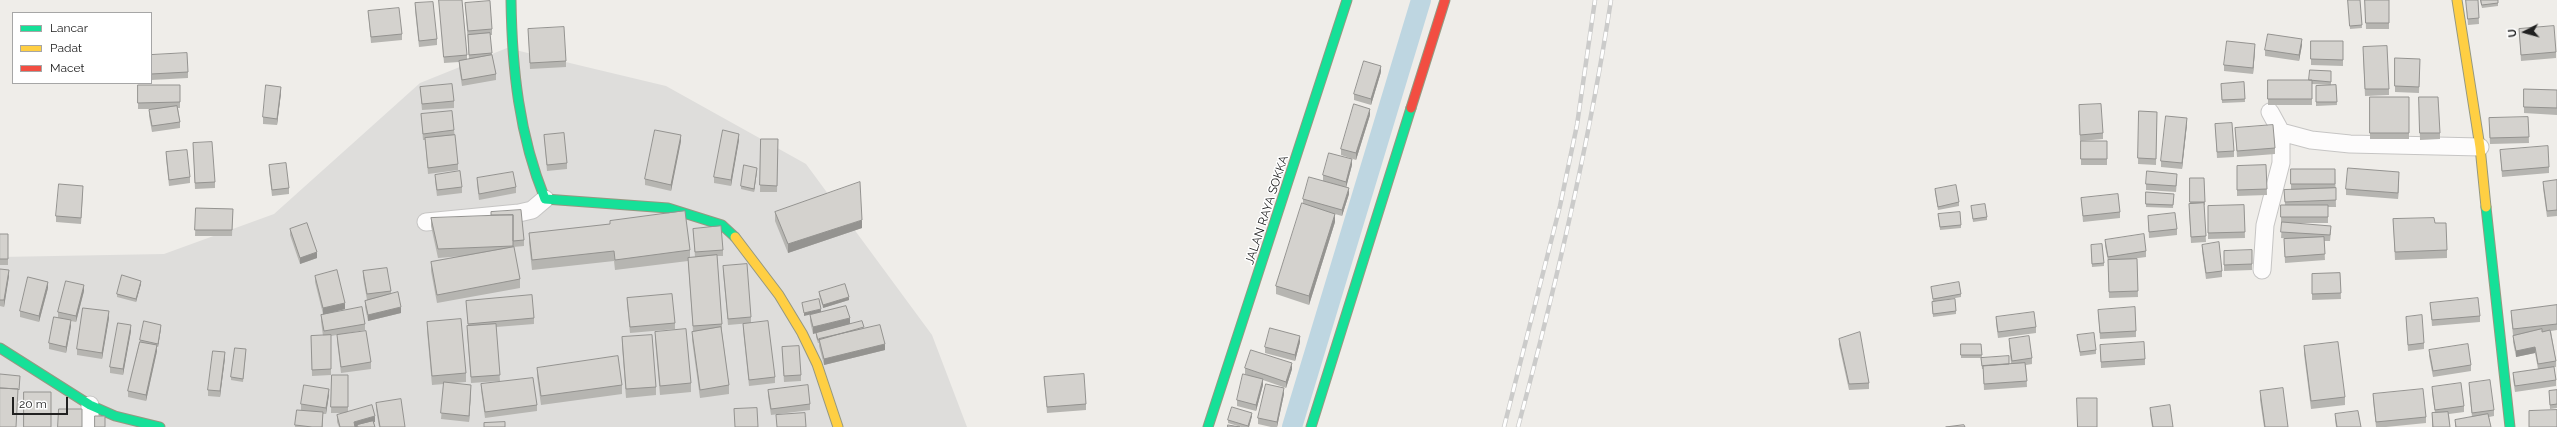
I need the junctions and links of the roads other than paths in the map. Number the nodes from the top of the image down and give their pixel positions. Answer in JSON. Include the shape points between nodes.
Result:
{"nodes":[{"id":1,"x":511,"y":0,"type":"edge"},
{"id":2,"x":1347,"y":0,"type":"edge"},
{"id":3,"x":1445,"y":0,"type":"edge"},
{"id":4,"x":2457,"y":0,"type":"edge"},
{"id":5,"x":2270,"y":112,"type":"dead end"},
{"id":6,"x":2281,"y":132,"type":"junction"},
{"id":7,"x":2480,"y":148,"type":"junction"},
{"id":8,"x":545,"y":199,"type":"junction"},
{"id":9,"x":426,"y":222,"type":"dead end"},
{"id":10,"x":2262,"y":270,"type":"dead end"},
{"id":11,"x":0,"y":348,"type":"edge"},
{"id":12,"x":90,"y":405,"type":"junction"},
{"id":13,"x":90,"y":427,"type":"edge"},
{"id":14,"x":160,"y":427,"type":"edge"},
{"id":15,"x":838,"y":427,"type":"edge"},
{"id":16,"x":1208,"y":427,"type":"edge"},
{"id":17,"x":1311,"y":427,"type":"edge"},
{"id":18,"x":2510,"y":427,"type":"edge"}],
"edges":[{"from":1,"to":8,"type":"street","via":[[511,42],[516,95],[532,168]]},
{"from":2,"to":16,"type":"street","name":"JALAN RAYA SOKKA"},
{"from":3,"to":17,"type":"street"},
{"from":4,"to":7,"type":"street"},
{"from":5,"to":6,"type":"street"},
{"from":6,"to":7,"type":"street","via":[[2311,140],[2350,144]]},
{"from":6,"to":10,"type":"street","via":[[2281,163],[2265,225]]},
{"from":7,"to":18,"type":"street"},
{"from":8,"to":9,"type":"street","via":[[532,210],[520,213]]},
{"from":8,"to":15,"type":"street","via":[[668,208],[722,225],[740,242],[779,295],[802,333],[817,364]]},
{"from":11,"to":12,"type":"street"},
{"from":12,"to":13,"type":"street"},
{"from":12,"to":14,"type":"street","via":[[115,416]]}]}
